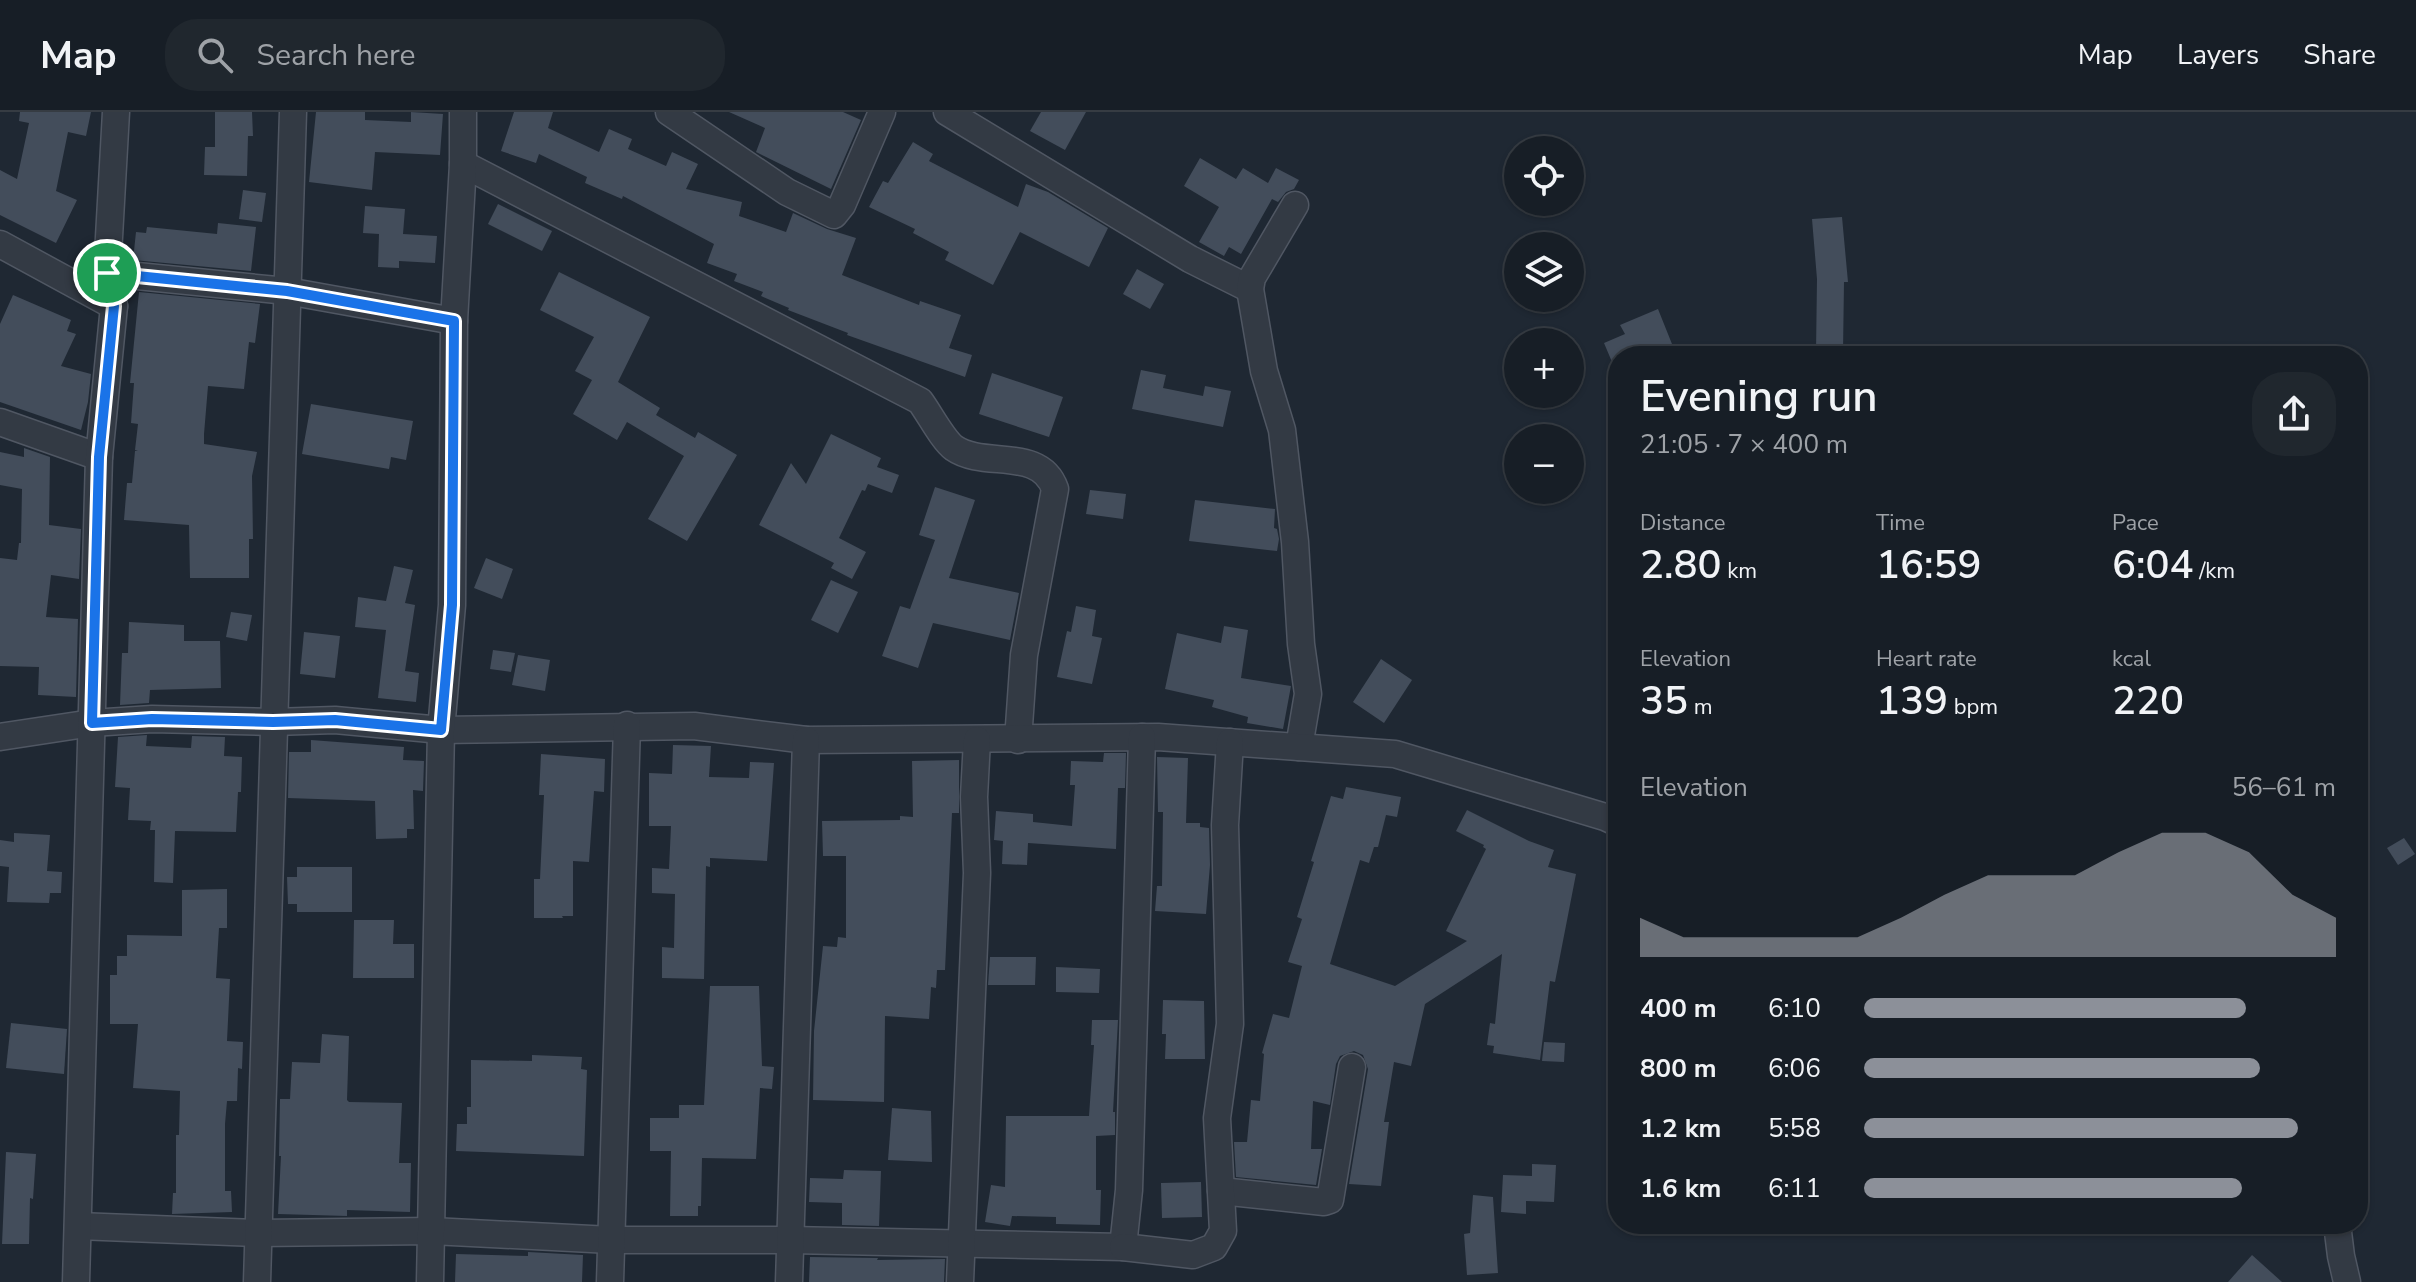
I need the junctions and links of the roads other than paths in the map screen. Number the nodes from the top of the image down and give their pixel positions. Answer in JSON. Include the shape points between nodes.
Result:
{"nodes":[{"id":1,"x":116,"y":112,"type":"edge"},
{"id":2,"x":293,"y":112,"type":"edge"},
{"id":3,"x":463,"y":112,"type":"edge"},
{"id":4,"x":669,"y":112,"type":"edge"},
{"id":5,"x":882,"y":112,"type":"edge"},
{"id":6,"x":947,"y":112,"type":"edge"},
{"id":7,"x":463,"y":164,"type":"junction"},
{"id":8,"x":1295,"y":205,"type":"dead end"},
{"id":9,"x":0,"y":244,"type":"edge"},
{"id":10,"x":107,"y":273,"type":"junction"},
{"id":11,"x":1250,"y":289,"type":"junction"},
{"id":12,"x":287,"y":291,"type":"junction"},
{"id":13,"x":114,"y":306,"type":"junction"},
{"id":14,"x":454,"y":321,"type":"junction"},
{"id":15,"x":0,"y":422,"type":"edge"},
{"id":16,"x":99,"y":457,"type":"junction"},
{"id":17,"x":273,"y":722,"type":"junction"},
{"id":18,"x":92,"y":723,"type":"junction"},
{"id":19,"x":627,"y":725,"type":"junction"},
{"id":20,"x":441,"y":730,"type":"junction"},
{"id":21,"x":0,"y":737,"type":"edge"},
{"id":22,"x":1142,"y":737,"type":"junction"},
{"id":23,"x":806,"y":740,"type":"junction"},
{"id":24,"x":977,"y":740,"type":"junction"},
{"id":25,"x":1018,"y":740,"type":"junction"},
{"id":26,"x":1230,"y":742,"type":"junction"},
{"id":27,"x":1299,"y":747,"type":"junction"},
{"id":28,"x":1608,"y":818,"type":"edge"},
{"id":29,"x":1352,"y":1067,"type":"dead end"},
{"id":30,"x":1221,"y":1191,"type":"junction"},
{"id":31,"x":78,"y":1226,"type":"junction"},
{"id":32,"x":432,"y":1231,"type":"junction"},
{"id":33,"x":258,"y":1233,"type":"junction"},
{"id":34,"x":2338,"y":1234,"type":"edge"},
{"id":35,"x":611,"y":1240,"type":"junction"},
{"id":36,"x":790,"y":1240,"type":"junction"},
{"id":37,"x":961,"y":1246,"type":"junction"},
{"id":38,"x":1123,"y":1247,"type":"junction"},
{"id":39,"x":76,"y":1282,"type":"edge"},
{"id":40,"x":257,"y":1282,"type":"edge"},
{"id":41,"x":430,"y":1282,"type":"edge"},
{"id":42,"x":610,"y":1282,"type":"edge"},
{"id":43,"x":789,"y":1282,"type":"edge"},
{"id":44,"x":960,"y":1282,"type":"edge"},
{"id":45,"x":2347,"y":1282,"type":"edge"}],
"edges":[{"from":1,"to":10,"type":"street"},
{"from":2,"to":12,"type":"street"},
{"from":3,"to":7,"type":"street"},
{"from":4,"to":5,"type":"street","via":[[787,192],[834,215]]},
{"from":6,"to":11,"type":"street","via":[[1190,259]]},
{"from":7,"to":14,"type":"street"},
{"from":7,"to":25,"type":"street","via":[[920,401],[954,448],[1035,466],[1051,476],[1055,489],[1024,655]]},
{"from":8,"to":11,"type":"street"},
{"from":9,"to":13,"type":"street"},
{"from":10,"to":12,"type":"street"},
{"from":10,"to":13,"type":"street"},
{"from":11,"to":27,"type":"street","via":[[1264,371],[1282,430],[1295,542],[1308,694]]},
{"from":12,"to":14,"type":"street"},
{"from":12,"to":17,"type":"street"},
{"from":13,"to":16,"type":"street"},
{"from":14,"to":20,"type":"street","via":[[452,605]]},
{"from":15,"to":16,"type":"street"},
{"from":16,"to":18,"type":"street"},
{"from":17,"to":18,"type":"street"},
{"from":17,"to":20,"type":"street","via":[[335,720]]},
{"from":17,"to":33,"type":"street"},
{"from":18,"to":21,"type":"street"},
{"from":18,"to":31,"type":"street"},
{"from":19,"to":20,"type":"street"},
{"from":19,"to":23,"type":"street","via":[[694,726]]},
{"from":19,"to":35,"type":"street"},
{"from":20,"to":32,"type":"street"},
{"from":22,"to":25,"type":"street"},
{"from":22,"to":26,"type":"street"},
{"from":22,"to":38,"type":"street","via":[[1130,1175]]},
{"from":23,"to":24,"type":"street"},
{"from":23,"to":36,"type":"street"},
{"from":24,"to":25,"type":"street"},
{"from":24,"to":37,"type":"street","via":[[977,873]]},
{"from":26,"to":27,"type":"street"},
{"from":26,"to":30,"type":"street","via":[[1225,825],[1230,1024],[1217,1118]]},
{"from":27,"to":28,"type":"street","via":[[1395,754]]},
{"from":29,"to":30,"type":"street","via":[[1330,1200]]},
{"from":30,"to":38,"type":"street","via":[[1223,1231],[1214,1247],[1193,1255]]},
{"from":31,"to":33,"type":"street"},
{"from":31,"to":39,"type":"street"},
{"from":32,"to":33,"type":"street"},
{"from":32,"to":35,"type":"street"},
{"from":32,"to":41,"type":"street"},
{"from":33,"to":40,"type":"street"},
{"from":34,"to":45,"type":"street"},
{"from":35,"to":36,"type":"street"},
{"from":35,"to":42,"type":"street"},
{"from":36,"to":37,"type":"street"},
{"from":36,"to":43,"type":"street"},
{"from":37,"to":38,"type":"street"},
{"from":37,"to":44,"type":"street"}]}
